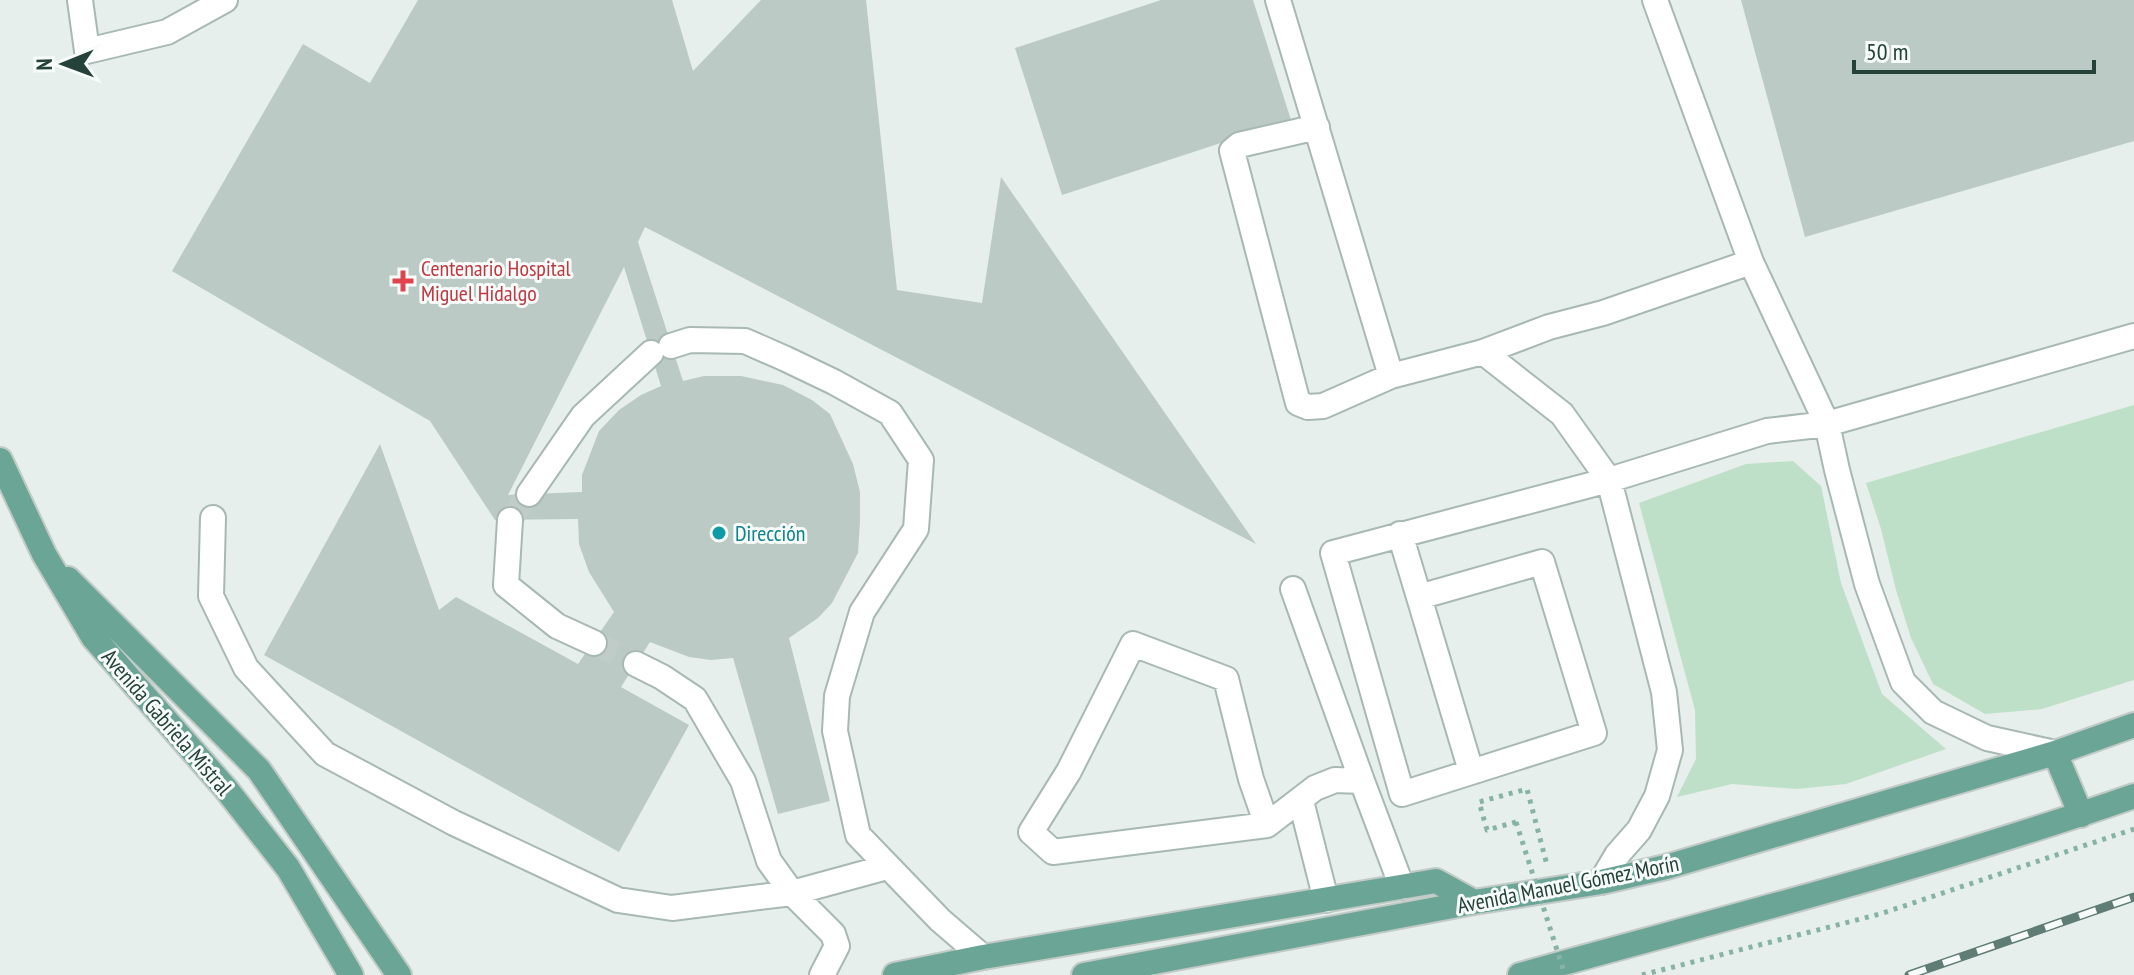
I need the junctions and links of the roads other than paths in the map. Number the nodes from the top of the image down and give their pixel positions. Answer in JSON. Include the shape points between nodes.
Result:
{"nodes":[{"id":1,"x":80,"y":0,"type":"edge"},
{"id":2,"x":225,"y":0,"type":"edge"},
{"id":3,"x":1278,"y":0,"type":"edge"},
{"id":4,"x":1655,"y":0,"type":"edge"},
{"id":5,"x":1317,"y":127,"type":"junction"},
{"id":6,"x":1751,"y":262,"type":"junction"},
{"id":7,"x":2134,"y":336,"type":"edge"},
{"id":8,"x":1483,"y":352,"type":"junction"},
{"id":9,"x":1391,"y":376,"type":"junction"},
{"id":10,"x":1827,"y":424,"type":"junction"},
{"id":11,"x":0,"y":460,"type":"edge"},
{"id":12,"x":1609,"y":480,"type":"junction"},
{"id":13,"x":529,"y":494,"type":"tunnel mouth"},
{"id":14,"x":213,"y":518,"type":"dead end"},
{"id":15,"x":510,"y":520,"type":"tunnel mouth"},
{"id":16,"x":1400,"y":534,"type":"junction"},
{"id":17,"x":44,"y":554,"type":"junction"},
{"id":18,"x":1293,"y":589,"type":"dead end"},
{"id":19,"x":1419,"y":597,"type":"junction"},
{"id":20,"x":594,"y":643,"type":"tunnel mouth"},
{"id":21,"x":636,"y":664,"type":"tunnel mouth"},
{"id":22,"x":2134,"y":725,"type":"edge"},
{"id":23,"x":2055,"y":753,"type":"junction"},
{"id":24,"x":1471,"y":771,"type":"junction"},
{"id":25,"x":1362,"y":781,"type":"junction"},
{"id":26,"x":2134,"y":796,"type":"edge"},
{"id":27,"x":1301,"y":801,"type":"junction"},
{"id":28,"x":2081,"y":815,"type":"junction"},
{"id":29,"x":1267,"y":825,"type":"junction"},
{"id":30,"x":887,"y":867,"type":"junction"},
{"id":31,"x":1601,"y":882,"type":"junction"},
{"id":32,"x":1402,"y":887,"type":"junction"},
{"id":33,"x":792,"y":893,"type":"junction"},
{"id":34,"x":1326,"y":900,"type":"junction"},
{"id":35,"x":1474,"y":902,"type":"junction"},
{"id":36,"x":1117,"y":935,"type":"junction"},
{"id":37,"x":983,"y":957,"type":"junction"},
{"id":38,"x":1090,"y":974,"type":"edge"},
{"id":39,"x":351,"y":975,"type":"edge"},
{"id":40,"x":399,"y":975,"type":"edge"},
{"id":41,"x":822,"y":975,"type":"edge"},
{"id":42,"x":895,"y":975,"type":"edge"},
{"id":43,"x":1520,"y":975,"type":"edge"}],
"edges":[{"from":1,"to":2,"type":"lane","via":[[87,51],[167,32]]},
{"from":3,"to":5,"type":"lane"},
{"from":4,"to":6,"type":"lane"},
{"from":5,"to":9,"type":"lane"},
{"from":5,"to":9,"type":"lane","via":[[1232,151],[1298,403],[1323,406]]},
{"from":6,"to":8,"type":"lane"},
{"from":6,"to":10,"type":"lane"},
{"from":7,"to":10,"type":"lane"},
{"from":8,"to":9,"type":"lane"},
{"from":8,"to":12,"type":"lane","via":[[1562,414]]},
{"from":10,"to":12,"type":"lane","via":[[1767,431]]},
{"from":10,"to":23,"type":"lane","via":[[1867,584],[1903,682],[1933,712],[1974,732]]},
{"from":11,"to":17,"type":"main road","name":"Avenida Gabriela Mistral"},
{"from":12,"to":16,"type":"lane"},
{"from":12,"to":31,"type":"lane","via":[[1664,692],[1670,750],[1657,796]]},
{"from":13,"to":30,"type":"lane","via":[[583,416],[661,350],[690,340],[745,341],[890,413],[921,460],[916,529],[862,612],[837,696],[835,731],[858,835]]},
{"from":14,"to":33,"type":"lane","via":[[211,596],[246,668],[325,754],[454,823],[618,900],[672,908]]},
{"from":15,"to":20,"type":"lane","via":[[506,585],[557,626]]},
{"from":16,"to":19,"type":"lane"},
{"from":16,"to":24,"type":"lane","via":[[1333,553],[1402,794]]},
{"from":17,"to":39,"type":"main road","name":"Avenida Gabriela Mistral","via":[[93,637],[288,868]]},
{"from":17,"to":40,"type":"main road","via":[[259,770]]},
{"from":18,"to":25,"type":"lane"},
{"from":19,"to":24,"type":"lane"},
{"from":19,"to":24,"type":"lane","via":[[1542,562],[1590,718],[1594,733]]},
{"from":21,"to":33,"type":"lane","via":[[695,699],[743,781],[769,861]]},
{"from":22,"to":23,"type":"main road","name":"Avenida Manuel Gómez Morín"},
{"from":23,"to":28,"type":"main road"},
{"from":23,"to":31,"type":"main road","name":"Avenida Manuel Gómez Morín"},
{"from":25,"to":27,"type":"lane","via":[[1335,780]]},
{"from":25,"to":32,"type":"lane"},
{"from":26,"to":28,"type":"main road"},
{"from":27,"to":29,"type":"lane"},
{"from":27,"to":34,"type":"lane"},
{"from":28,"to":43,"type":"main road"},
{"from":29,"to":29,"type":"lane","via":[[1226,679],[1133,644],[1069,771],[1031,832],[1053,852]]},
{"from":30,"to":33,"type":"lane"},
{"from":30,"to":37,"type":"lane"},
{"from":31,"to":35,"type":"main road","name":"Avenida Manuel Gómez Morín"},
{"from":32,"to":34,"type":"main road"},
{"from":32,"to":35,"type":"main road","via":[[1436,881]]},
{"from":33,"to":41,"type":"lane","via":[[833,934],[837,946]]},
{"from":34,"to":36,"type":"main road"},
{"from":35,"to":38,"type":"main road","name":"Avenida Manuel Gómez Morín"},
{"from":36,"to":37,"type":"main road"},
{"from":36,"to":38,"type":"main road"},
{"from":37,"to":42,"type":"main road"}]}
